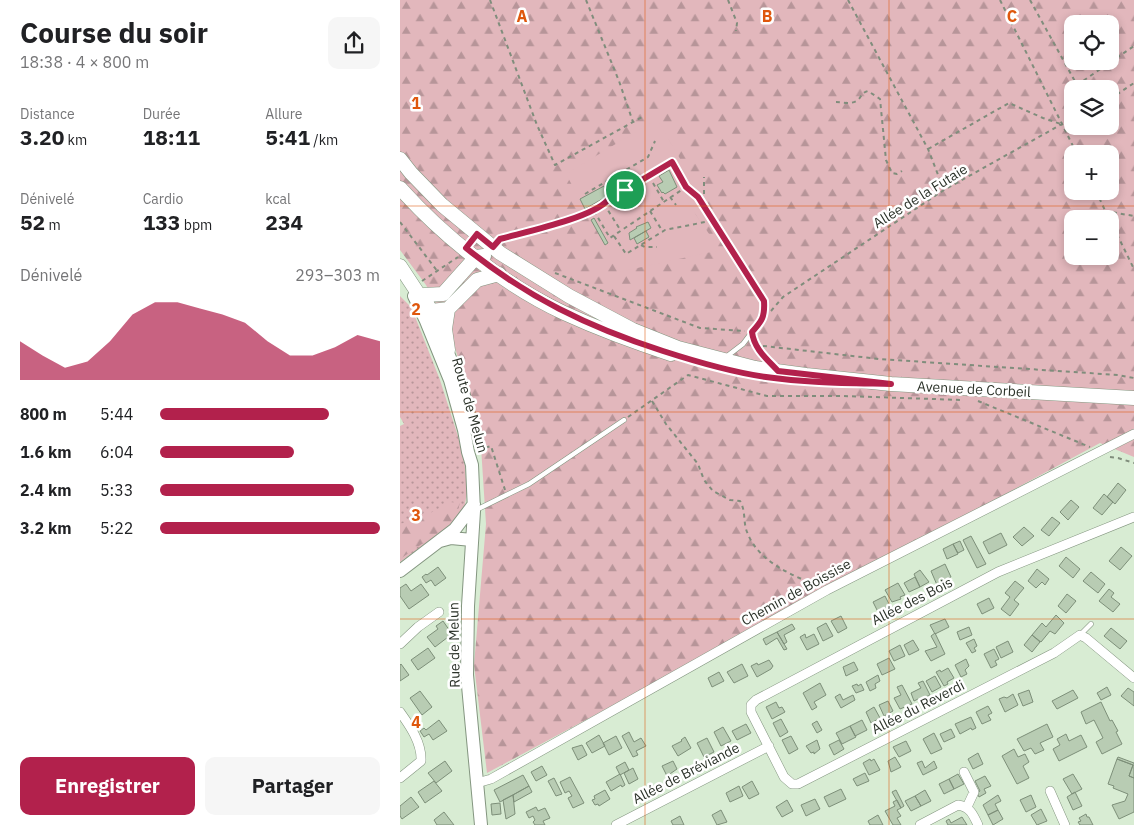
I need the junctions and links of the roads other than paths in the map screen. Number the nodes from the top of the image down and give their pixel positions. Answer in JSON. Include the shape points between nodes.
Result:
{"nodes":[{"id":1,"x":400,"y":159,"type":"edge"},
{"id":2,"x":400,"y":188,"type":"edge"},
{"id":3,"x":698,"y":197,"type":"road end"},
{"id":4,"x":588,"y":214,"type":"road end"},
{"id":5,"x":459,"y":248,"type":"junction"},
{"id":6,"x":488,"y":256,"type":"junction"},
{"id":7,"x":400,"y":259,"type":"edge"},
{"id":8,"x":400,"y":266,"type":"edge"},
{"id":9,"x":400,"y":272,"type":"edge"},
{"id":10,"x":462,"y":272,"type":"junction"},
{"id":11,"x":421,"y":289,"type":"junction"},
{"id":12,"x":443,"y":294,"type":"junction"},
{"id":13,"x":448,"y":309,"type":"junction"},
{"id":14,"x":427,"y":316,"type":"junction"},
{"id":15,"x":760,"y":322,"type":"road end"},
{"id":16,"x":752,"y":332,"type":"road end"},
{"id":17,"x":448,"y":350,"type":"junction"},
{"id":18,"x":722,"y":360,"type":"junction"},
{"id":19,"x":891,"y":384,"type":"junction"},
{"id":20,"x":1134,"y":398,"type":"edge"},
{"id":21,"x":624,"y":420,"type":"road end"},
{"id":22,"x":1134,"y":434,"type":"edge"},
{"id":23,"x":472,"y":465,"type":"junction"},
{"id":24,"x":474,"y":507,"type":"junction"},
{"id":25,"x":1134,"y":517,"type":"edge"},
{"id":26,"x":473,"y":524,"type":"junction"},
{"id":27,"x":456,"y":529,"type":"junction"},
{"id":28,"x":472,"y":540,"type":"junction"},
{"id":29,"x":440,"y":541,"type":"junction"},
{"id":30,"x":400,"y":571,"type":"edge"},
{"id":31,"x":439,"y":612,"type":"dead end"},
{"id":32,"x":1091,"y":624,"type":"dead end"},
{"id":33,"x":1080,"y":635,"type":"junction"},
{"id":34,"x":400,"y":644,"type":"edge"},
{"id":35,"x":1134,"y":678,"type":"edge"},
{"id":36,"x":400,"y":712,"type":"edge"},
{"id":37,"x":769,"y":746,"type":"junction"},
{"id":38,"x":964,"y":772,"type":"dead end"},
{"id":39,"x":400,"y":778,"type":"edge"},
{"id":40,"x":477,"y":783,"type":"junction"},
{"id":41,"x":1050,"y":790,"type":"dead end"},
{"id":42,"x":967,"y":807,"type":"junction"},
{"id":43,"x":481,"y":825,"type":"edge"},
{"id":44,"x":616,"y":825,"type":"edge"},
{"id":45,"x":920,"y":825,"type":"edge"},
{"id":46,"x":978,"y":825,"type":"edge"},
{"id":47,"x":1065,"y":825,"type":"edge"}],
"edges":[{"from":1,"to":6,"type":"main road","name":"Avenue de Corbeil"},
{"from":2,"to":5,"type":"main road"},
{"from":3,"to":15,"type":"lane","via":[[764,301]]},
{"from":4,"to":6,"type":"lane","via":[[500,239]]},
{"from":5,"to":6,"type":"main road"},
{"from":5,"to":10,"type":"main road"},
{"from":6,"to":10,"type":"main road"},
{"from":6,"to":13,"type":"main road","via":[[477,280]]},
{"from":6,"to":18,"type":"main road","name":"Avenue de Corbeil","via":[[633,330],[678,348]]},
{"from":6,"to":19,"type":"main road","via":[[532,296],[562,312],[623,338],[702,364],[768,378]]},
{"from":7,"to":11,"type":"street"},
{"from":8,"to":14,"type":"main road","via":[[425,304]]},
{"from":9,"to":14,"type":"street"},
{"from":10,"to":12,"type":"main road"},
{"from":11,"to":12,"type":"main road"},
{"from":11,"to":14,"type":"street"},
{"from":12,"to":14,"type":"main road"},
{"from":13,"to":14,"type":"main road"},
{"from":13,"to":17,"type":"main road","via":[[445,329]]},
{"from":14,"to":17,"type":"street","name":"Route de Melun"},
{"from":14,"to":23,"type":"street","name":"Route de Melun","via":[[450,380]]},
{"from":16,"to":18,"type":"lane","via":[[743,344]]},
{"from":17,"to":23,"type":"street","name":"Route de Melun","via":[[472,428]]},
{"from":18,"to":19,"type":"main road","name":"Avenue de Corbeil","via":[[754,368]]},
{"from":19,"to":20,"type":"main road","name":"Avenue de Corbeil"},
{"from":21,"to":24,"type":"lane","via":[[529,484]]},
{"from":22,"to":40,"type":"street","name":"Chemin de Boissise","via":[[827,590],[500,774]]},
{"from":23,"to":24,"type":"street","name":"Rue de Melun"},
{"from":24,"to":26,"type":"street","name":"Rue de Melun"},
{"from":24,"to":27,"type":"street"},
{"from":25,"to":37,"type":"street","name":"Allée des Bois","via":[[998,572],[756,700],[751,705],[751,712]]},
{"from":26,"to":27,"type":"street"},
{"from":26,"to":28,"type":"street","name":"Rue de Melun"},
{"from":27,"to":29,"type":"street"},
{"from":28,"to":29,"type":"street","via":[[451,538]]},
{"from":28,"to":40,"type":"street","name":"Rue de Melun","via":[[468,675]]},
{"from":29,"to":30,"type":"street"},
{"from":31,"to":34,"type":"street"},
{"from":32,"to":33,"type":"lane","name":"Allée du Reverdi"},
{"from":33,"to":35,"type":"street"},
{"from":33,"to":37,"type":"street","name":"Allée du Reverdi","via":[[1054,653],[798,784],[792,784],[784,777]]},
{"from":36,"to":39,"type":"street","via":[[422,751],[421,761]]},
{"from":37,"to":44,"type":"street","name":"Allée de Bréviande"},
{"from":38,"to":42,"type":"street","via":[[974,792]]},
{"from":40,"to":43,"type":"street","name":"Rue de Melun"},
{"from":41,"to":47,"type":"street"},
{"from":42,"to":45,"type":"street","via":[[958,805]]},
{"from":42,"to":46,"type":"street"}]}
